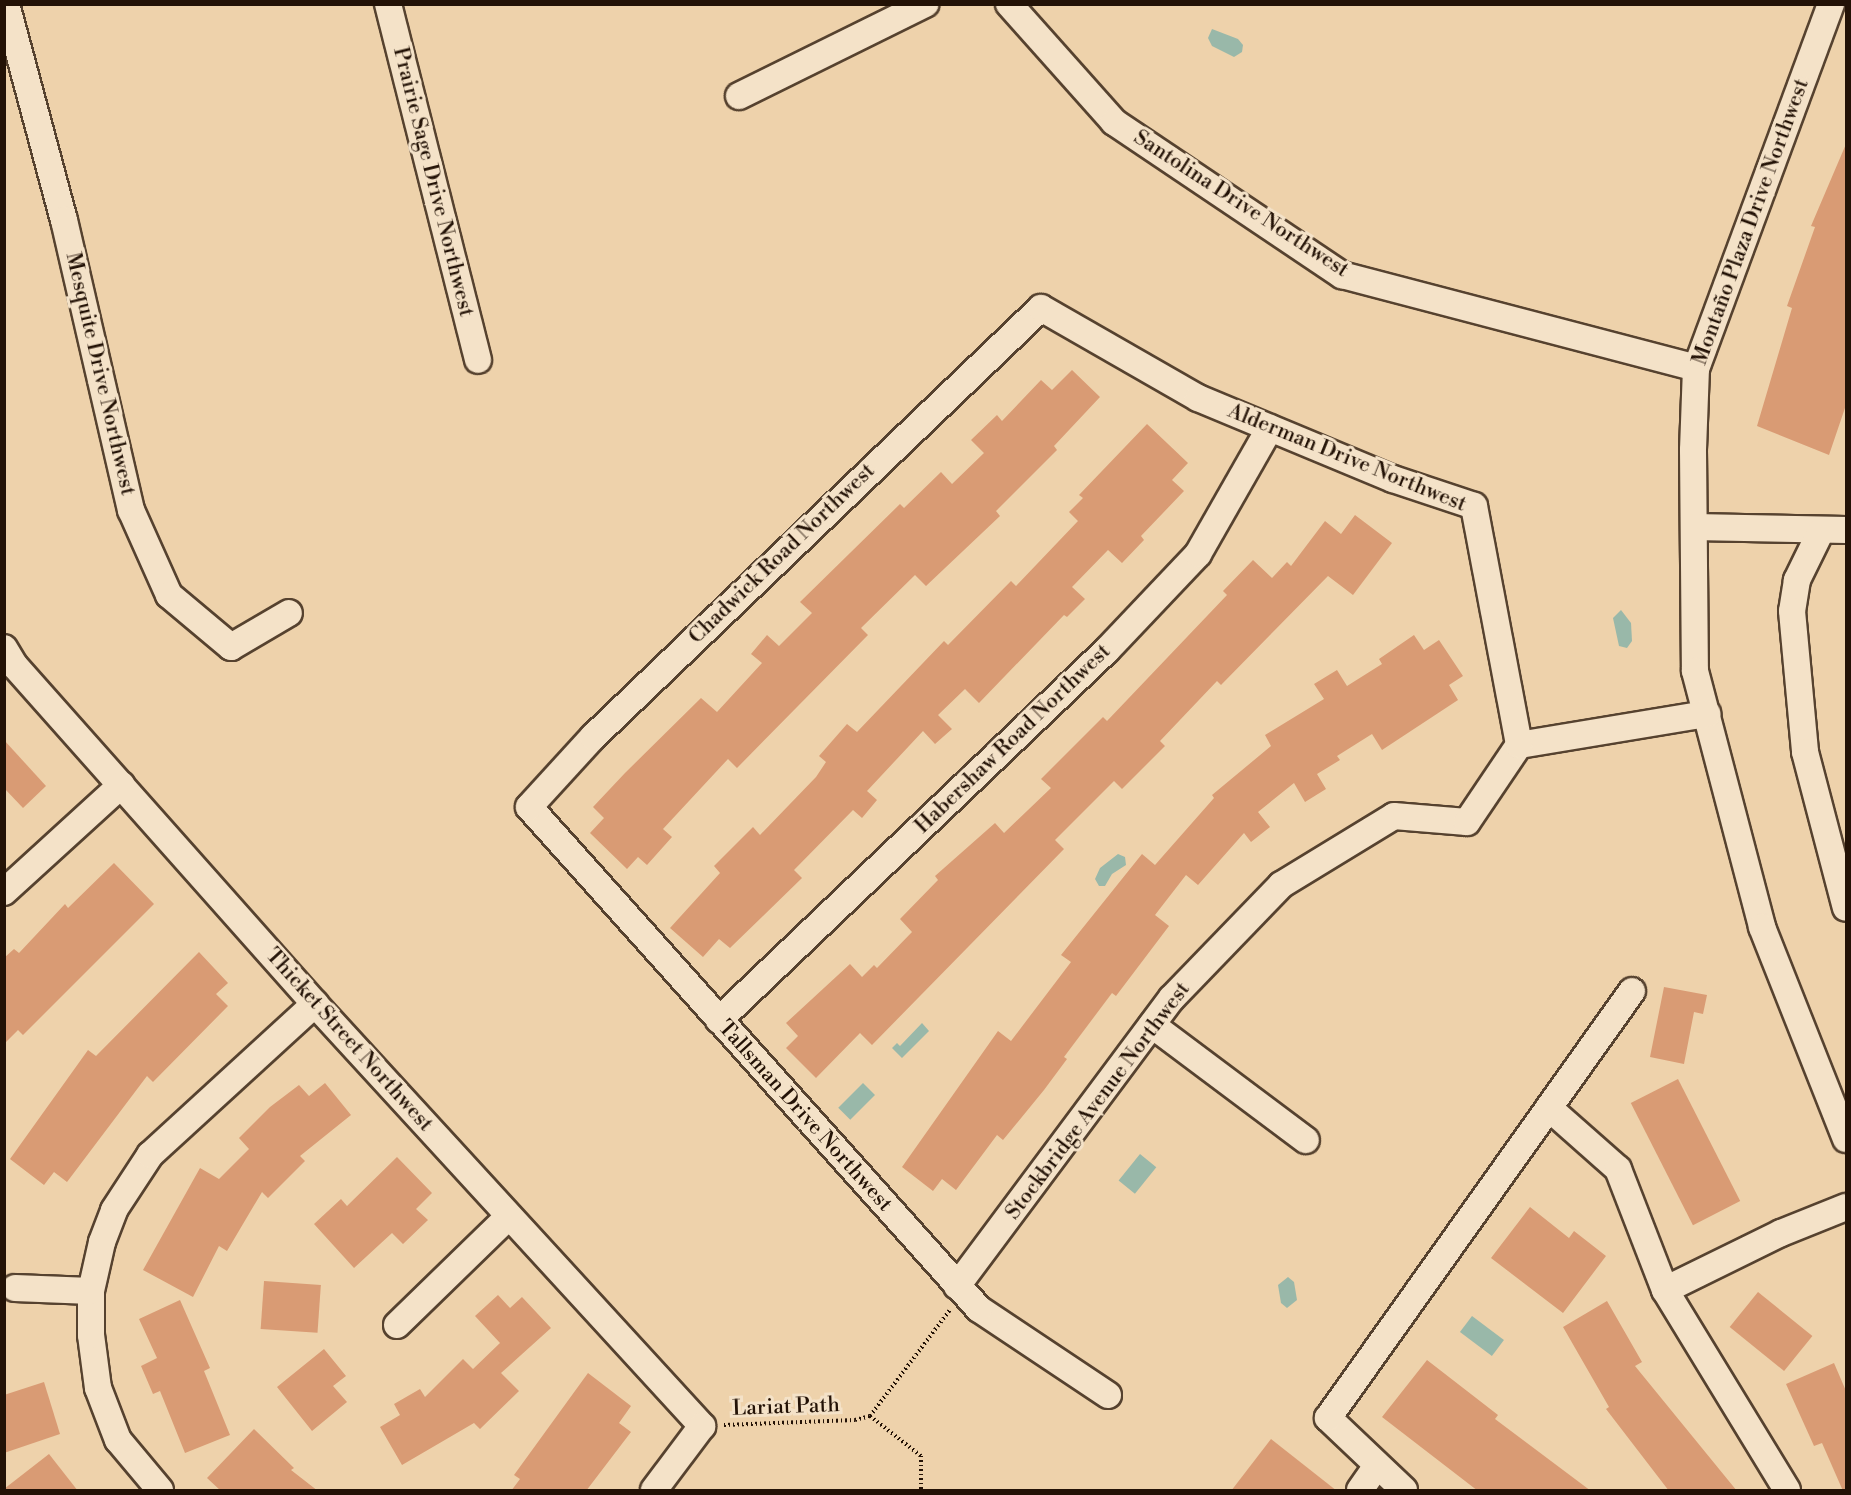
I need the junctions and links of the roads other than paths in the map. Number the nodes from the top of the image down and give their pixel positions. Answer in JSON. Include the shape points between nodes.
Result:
{"nodes":[{"id":1,"x":6,"y":4,"type":"edge"},
{"id":2,"x":388,"y":4,"type":"edge"},
{"id":3,"x":925,"y":4,"type":"edge"},
{"id":4,"x":1009,"y":4,"type":"edge"},
{"id":5,"x":1831,"y":4,"type":"edge"},
{"id":6,"x":739,"y":96,"type":"dead end"},
{"id":7,"x":1041,"y":308,"type":"joint"},
{"id":8,"x":478,"y":360,"type":"dead end"},
{"id":9,"x":1696,"y":368,"type":"junction"},
{"id":10,"x":1270,"y":429,"type":"junction"},
{"id":11,"x":1694,"y":526,"type":"junction"},
{"id":12,"x":1846,"y":530,"type":"edge"},
{"id":13,"x":1821,"y":531,"type":"junction"},
{"id":14,"x":289,"y":613,"type":"dead end"},
{"id":15,"x":4,"y":648,"type":"edge"},
{"id":16,"x":1707,"y":714,"type":"junction"},
{"id":17,"x":1519,"y":745,"type":"junction"},
{"id":18,"x":121,"y":785,"type":"junction"},
{"id":19,"x":529,"y":807,"type":"joint"},
{"id":20,"x":4,"y":892,"type":"edge"},
{"id":21,"x":1846,"y":908,"type":"edge"},
{"id":22,"x":1632,"y":992,"type":"dead end"},
{"id":23,"x":315,"y":1004,"type":"junction"},
{"id":24,"x":719,"y":1020,"type":"junction"},
{"id":25,"x":1152,"y":1025,"type":"junction"},
{"id":26,"x":1549,"y":1108,"type":"junction"},
{"id":27,"x":1846,"y":1139,"type":"edge"},
{"id":28,"x":1306,"y":1140,"type":"dead end"},
{"id":29,"x":1846,"y":1207,"type":"edge"},
{"id":30,"x":509,"y":1216,"type":"junction"},
{"id":31,"x":15,"y":1288,"type":"dead end"},
{"id":32,"x":1665,"y":1290,"type":"junction"},
{"id":33,"x":91,"y":1291,"type":"junction"},
{"id":34,"x":962,"y":1291,"type":"junction"},
{"id":35,"x":396,"y":1325,"type":"dead end"},
{"id":36,"x":1108,"y":1395,"type":"dead end"},
{"id":37,"x":1376,"y":1467,"type":"junction"},
{"id":38,"x":159,"y":1491,"type":"edge"},
{"id":39,"x":654,"y":1491,"type":"edge"},
{"id":40,"x":1360,"y":1491,"type":"edge"},
{"id":41,"x":1404,"y":1491,"type":"edge"},
{"id":42,"x":1787,"y":1491,"type":"edge"}],
"edges":[{"from":1,"to":14,"type":"street","name":"Mesquite Drive Northwest","via":[[64,220],[131,510],[169,595],[231,647]]},
{"from":2,"to":8,"type":"street","name":"Prairie Sage Drive Northwest"},
{"from":3,"to":6,"type":"street"},
{"from":4,"to":9,"type":"street","name":"Santolina Drive Northwest","via":[[1114,122],[1342,274]]},
{"from":5,"to":9,"type":"street","name":"Montaño Plaza Drive Northwest"},
{"from":7,"to":10,"type":"street","name":"Alderman Drive Northwest","via":[[1198,398]]},
{"from":7,"to":19,"type":"street","name":"Chadwick Road Northwest","via":[[593,737]]},
{"from":9,"to":11,"type":"street","name":"Montaño Plaza Drive Northwest"},
{"from":10,"to":17,"type":"street","name":"Alderman Drive Northwest","via":[[1393,479],[1474,506]]},
{"from":10,"to":24,"type":"street","name":"Habershaw Road Northwest","via":[[1198,554],[1107,650]]},
{"from":11,"to":13,"type":"street"},
{"from":11,"to":16,"type":"street","name":"Montaño Plaza Drive Northwest","via":[[1695,671]]},
{"from":12,"to":13,"type":"street"},
{"from":13,"to":21,"type":"street","via":[[1797,580],[1792,611],[1807,761]]},
{"from":15,"to":18,"type":"street","name":"Thicket Street Northwest","via":[[15,666]]},
{"from":16,"to":17,"type":"street"},
{"from":16,"to":27,"type":"street","name":"Montaño Plaza Drive Northwest","via":[[1762,927]]},
{"from":17,"to":25,"type":"street","name":"Stockbridge Avenue Northwest","via":[[1467,822],[1394,816],[1281,885],[1172,998]]},
{"from":18,"to":20,"type":"street"},
{"from":18,"to":23,"type":"street","name":"Thicket Street Northwest"},
{"from":19,"to":24,"type":"street","name":"Tallsman Drive Northwest"},
{"from":22,"to":26,"type":"street"},
{"from":23,"to":30,"type":"street","name":"Thicket Street Northwest"},
{"from":23,"to":33,"type":"street","via":[[150,1155],[114,1210]]},
{"from":24,"to":34,"type":"street","name":"Tallsman Drive Northwest"},
{"from":25,"to":28,"type":"street"},
{"from":25,"to":34,"type":"street","name":"Stockbridge Avenue Northwest"},
{"from":26,"to":32,"type":"street","via":[[1618,1169]]},
{"from":26,"to":37,"type":"street","via":[[1328,1418]]},
{"from":29,"to":32,"type":"street","via":[[1780,1233]]},
{"from":30,"to":35,"type":"street"},
{"from":30,"to":39,"type":"street","name":"Thicket Street Northwest","via":[[702,1426]]},
{"from":31,"to":33,"type":"street"},
{"from":32,"to":42,"type":"street"},
{"from":33,"to":38,"type":"street","via":[[90,1335],[98,1388],[118,1440]]},
{"from":34,"to":36,"type":"street","name":"Tallsman Drive Northwest","via":[[979,1309],[1018,1337]]},
{"from":37,"to":40,"type":"street"},
{"from":37,"to":41,"type":"street"}]}
